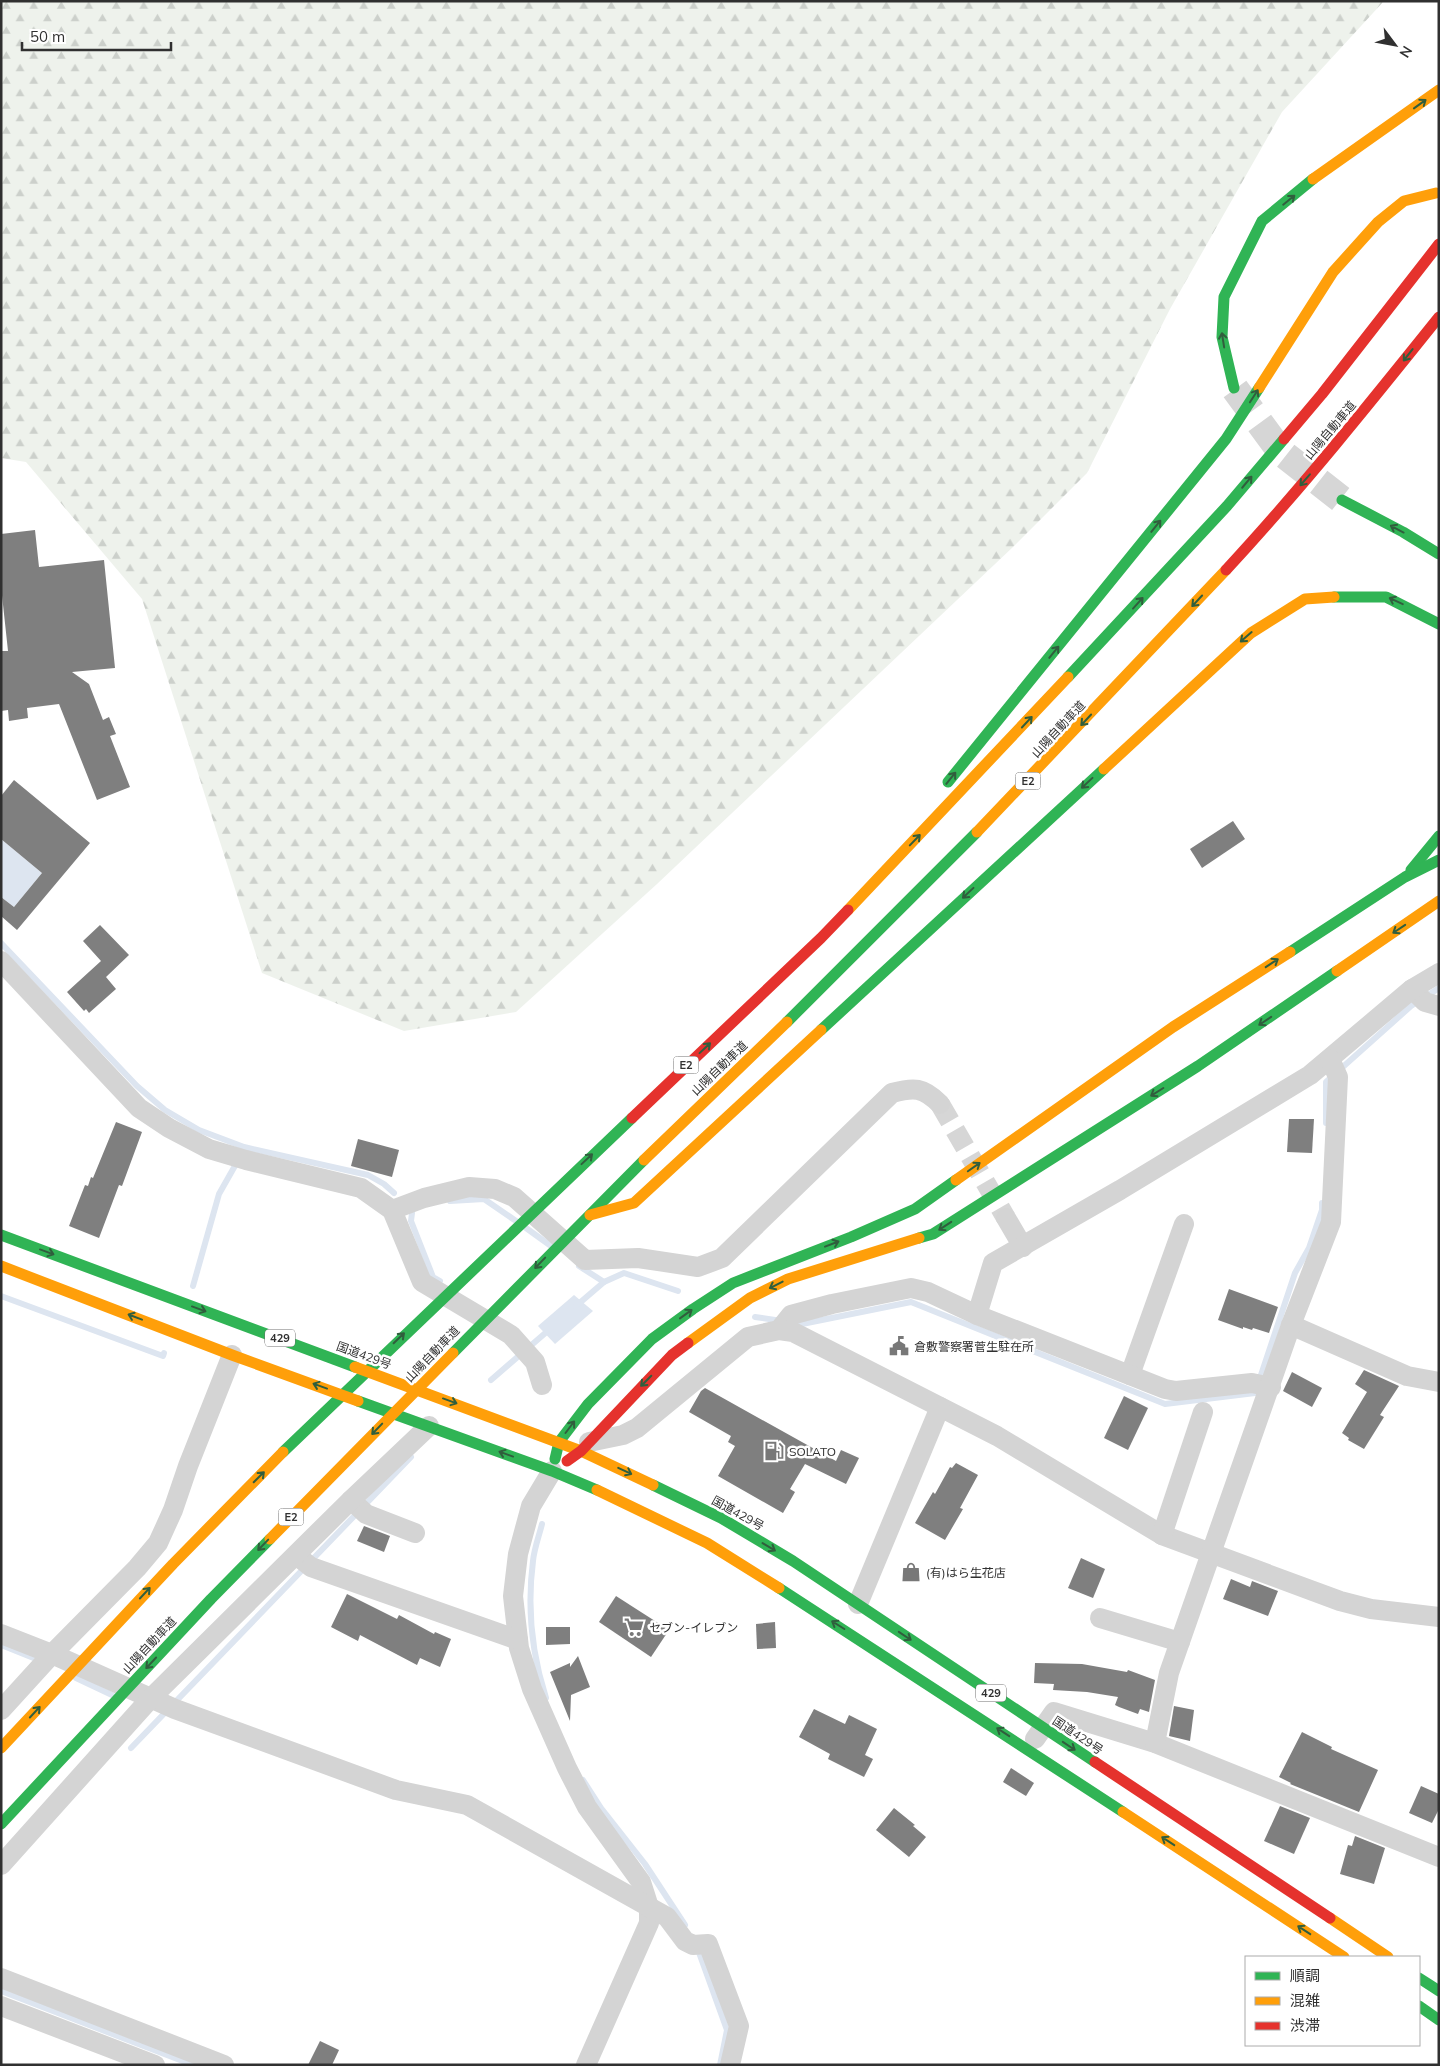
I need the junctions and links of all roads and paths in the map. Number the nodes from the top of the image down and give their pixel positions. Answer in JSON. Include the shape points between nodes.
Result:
{"nodes":[{"id":1,"x":1439,"y":90,"type":"edge"},
{"id":2,"x":1436,"y":193,"type":"dead end"},
{"id":3,"x":1439,"y":244,"type":"edge"},
{"id":4,"x":1439,"y":316,"type":"edge"},
{"id":5,"x":1234,"y":388,"type":"tunnel mouth"},
{"id":6,"x":1342,"y":500,"type":"tunnel mouth"},
{"id":7,"x":1439,"y":554,"type":"edge"},
{"id":8,"x":1439,"y":624,"type":"edge"},
{"id":9,"x":940,"y":792,"type":"dead end"},
{"id":10,"x":921,"y":816,"type":"dead end"},
{"id":11,"x":1439,"y":836,"type":"edge"},
{"id":12,"x":1439,"y":860,"type":"edge"},
{"id":13,"x":1405,"y":877,"type":"junction"},
{"id":14,"x":1439,"y":901,"type":"edge"},
{"id":15,"x":821,"y":938,"type":"junction"},
{"id":16,"x":1,"y":961,"type":"edge"},
{"id":17,"x":1439,"y":973,"type":"edge"},
{"id":18,"x":1423,"y":998,"type":"edge"},
{"id":19,"x":1334,"y":1068,"type":"junction"},
{"id":20,"x":940,"y":1104,"type":"tunnel mouth"},
{"id":21,"x":392,"y":1210,"type":"junction"},
{"id":22,"x":587,"y":1216,"type":"junction"},
{"id":23,"x":1006,"y":1218,"type":"tunnel mouth"},
{"id":24,"x":1184,"y":1224,"type":"dead end"},
{"id":25,"x":1,"y":1235,"type":"edge"},
{"id":26,"x":1024,"y":1247,"type":"junction"},
{"id":27,"x":1,"y":1266,"type":"edge"},
{"id":28,"x":977,"y":1315,"type":"junction"},
{"id":29,"x":783,"y":1325,"type":"junction"},
{"id":30,"x":1291,"y":1325,"type":"junction"},
{"id":31,"x":232,"y":1354,"type":"junction"},
{"id":32,"x":1130,"y":1376,"type":"junction"},
{"id":33,"x":1439,"y":1382,"type":"edge"},
{"id":34,"x":1261,"y":1384,"type":"junction"},
{"id":35,"x":542,"y":1385,"type":"dead end"},
{"id":36,"x":940,"y":1407,"type":"junction"},
{"id":37,"x":1203,"y":1412,"type":"dead end"},
{"id":38,"x":429,"y":1426,"type":"junction"},
{"id":39,"x":558,"y":1442,"type":"junction"},
{"id":40,"x":585,"y":1446,"type":"junction"},
{"id":41,"x":552,"y":1470,"type":"junction"},
{"id":42,"x":358,"y":1507,"type":"junction"},
{"id":43,"x":415,"y":1533,"type":"dead end"},
{"id":44,"x":1162,"y":1535,"type":"junction"},
{"id":45,"x":1212,"y":1554,"type":"junction"},
{"id":46,"x":303,"y":1561,"type":"junction"},
{"id":47,"x":858,"y":1604,"type":"junction"},
{"id":48,"x":1439,"y":1617,"type":"edge"},
{"id":49,"x":1100,"y":1618,"type":"dead end"},
{"id":50,"x":1,"y":1634,"type":"edge"},
{"id":51,"x":518,"y":1640,"type":"junction"},
{"id":52,"x":1180,"y":1642,"type":"junction"},
{"id":53,"x":52,"y":1654,"type":"junction"},
{"id":54,"x":163,"y":1704,"type":"junction"},
{"id":55,"x":1,"y":1710,"type":"edge"},
{"id":56,"x":1042,"y":1728,"type":"junction"},
{"id":57,"x":1155,"y":1743,"type":"junction"},
{"id":58,"x":1,"y":1748,"type":"edge"},
{"id":59,"x":1028,"y":1748,"type":"junction"},
{"id":60,"x":1,"y":1824,"type":"edge"},
{"id":61,"x":1439,"y":1857,"type":"edge"},
{"id":62,"x":1,"y":1865,"type":"edge"},
{"id":63,"x":649,"y":1906,"type":"junction"},
{"id":64,"x":1342,"y":1956,"type":"edge"},
{"id":65,"x":1386,"y":1956,"type":"edge"},
{"id":66,"x":1,"y":1978,"type":"edge"},
{"id":67,"x":1420,"y":1979,"type":"edge"},
{"id":68,"x":1439,"y":1991,"type":"edge"},
{"id":69,"x":1,"y":2006,"type":"edge"},
{"id":70,"x":1420,"y":2007,"type":"edge"},
{"id":71,"x":1439,"y":2020,"type":"edge"},
{"id":72,"x":155,"y":2065,"type":"edge"},
{"id":73,"x":224,"y":2065,"type":"edge"},
{"id":74,"x":586,"y":2065,"type":"edge"},
{"id":75,"x":730,"y":2065,"type":"edge"}],
"edges":[{"from":5,"to":1,"type":"highway","one_way":true,"via":[[1222,337],[1224,297],[1262,222],[1326,169]]},
{"from":9,"to":2,"type":"highway","one_way":true,"via":[[1226,439],[1333,272],[1378,222],[1404,201]]},
{"from":15,"to":3,"type":"highway","name":"山陽自動車道","number":"E2","one_way":true,"via":[[993,759],[1227,506],[1322,394]]},
{"from":4,"to":22,"type":"highway","name":"山陽自動車道","number":"E2","one_way":true,"via":[[1354,423],[1260,533],[1043,765],[866,945]]},
{"from":7,"to":6,"type":"highway","one_way":true},
{"from":8,"to":22,"type":"highway","one_way":true,"via":[[1386,597],[1347,596],[1305,599],[1251,633],[634,1203]]},
{"from":10,"to":15,"type":"highway"},
{"from":11,"to":13,"type":"highway"},
{"from":12,"to":13,"type":"highway"},
{"from":39,"to":13,"type":"highway","one_way":true,"via":[[619,1371],[652,1339],[693,1309],[733,1284],[915,1209],[1173,1027]]},
{"from":14,"to":40,"type":"highway","one_way":true,"via":[[1198,1066],[933,1234],[788,1279],[750,1298],[672,1355]]},
{"from":58,"to":15,"type":"highway","name":"山陽自動車道","number":"E2","one_way":true,"via":[[173,1564],[305,1430]]},
{"from":16,"to":21,"type":"street","via":[[139,1108],[170,1128],[209,1149],[361,1188]]},
{"from":17,"to":18,"type":"street"},
{"from":18,"to":19,"type":"street"},
{"from":19,"to":26,"type":"street","via":[[1310,1075]]},
{"from":19,"to":30,"type":"street","via":[[1332,1222]]},
{"from":20,"to":21,"type":"street","via":[[929,1093],[911,1088],[892,1093],[722,1258],[698,1267],[638,1258],[585,1260],[514,1197],[494,1189],[469,1187]]},
{"from":21,"to":35,"type":"street","via":[[422,1282],[510,1335],[535,1362]]},
{"from":22,"to":60,"type":"highway","name":"山陽自動車道","number":"E2","one_way":true,"via":[[211,1599]]},
{"from":23,"to":26,"type":"street"},
{"from":24,"to":32,"type":"street"},
{"from":25,"to":39,"type":"highway","name":"国道429号","number":"429","one_way":true},
{"from":26,"to":28,"type":"street","via":[[993,1263]]},
{"from":31,"to":27,"type":"highway","number":"429","one_way":true},
{"from":28,"to":29,"type":"street","via":[[928,1292],[911,1288],[791,1315]]},
{"from":28,"to":32,"type":"street"},
{"from":29,"to":36,"type":"street"},
{"from":29,"to":40,"type":"street","via":[[748,1337],[637,1428]]},
{"from":30,"to":33,"type":"street","via":[[1407,1376]]},
{"from":30,"to":34,"type":"street"},
{"from":38,"to":31,"type":"highway","number":"429","one_way":true},
{"from":31,"to":53,"type":"street","via":[[158,1543]]},
{"from":32,"to":34,"type":"street","via":[[1176,1391]]},
{"from":34,"to":45,"type":"street"},
{"from":36,"to":44,"type":"street","via":[[998,1436]]},
{"from":36,"to":47,"type":"street"},
{"from":37,"to":44,"type":"street"},
{"from":41,"to":38,"type":"highway","number":"429","one_way":true},
{"from":38,"to":42,"type":"street"},
{"from":39,"to":40,"type":"highway","name":"国道429号","number":"429"},
{"from":39,"to":41,"type":"highway"},
{"from":40,"to":41,"type":"highway"},
{"from":40,"to":47,"type":"highway","name":"国道429号","number":"429","one_way":true,"via":[[721,1518]]},
{"from":41,"to":51,"type":"street","via":[[530,1506],[518,1554],[513,1596]]},
{"from":59,"to":41,"type":"highway","number":"429","one_way":true,"via":[[707,1543]]},
{"from":42,"to":43,"type":"street"},
{"from":42,"to":46,"type":"street"},
{"from":44,"to":45,"type":"street"},
{"from":45,"to":48,"type":"street","via":[[1340,1601],[1371,1609]]},
{"from":45,"to":52,"type":"street"},
{"from":46,"to":51,"type":"street"},
{"from":46,"to":54,"type":"street"},
{"from":47,"to":56,"type":"highway","name":"国道429号","number":"429","one_way":true},
{"from":49,"to":52,"type":"street"},
{"from":50,"to":53,"type":"street"},
{"from":51,"to":63,"type":"street","via":[[532,1688],[566,1768],[587,1807],[642,1882]]},
{"from":52,"to":57,"type":"street","via":[[1169,1673]]},
{"from":53,"to":54,"type":"street"},
{"from":53,"to":55,"type":"street"},
{"from":54,"to":62,"type":"street"},
{"from":54,"to":63,"type":"street","via":[[396,1790],[467,1805]]},
{"from":56,"to":57,"type":"street","via":[[1054,1712]]},
{"from":56,"to":59,"type":"street"},
{"from":56,"to":65,"type":"highway","name":"国道429号","number":"429","one_way":true},
{"from":57,"to":61,"type":"street"},
{"from":64,"to":59,"type":"highway","number":"429","one_way":true},
{"from":63,"to":74,"type":"street","via":[[648,1922]]},
{"from":63,"to":75,"type":"street","via":[[667,1917],[685,1941],[708,1944],[739,2026]]},
{"from":66,"to":73,"type":"street"},
{"from":67,"to":68,"type":"highway"},
{"from":69,"to":72,"type":"street"},
{"from":70,"to":71,"type":"highway"}]}
